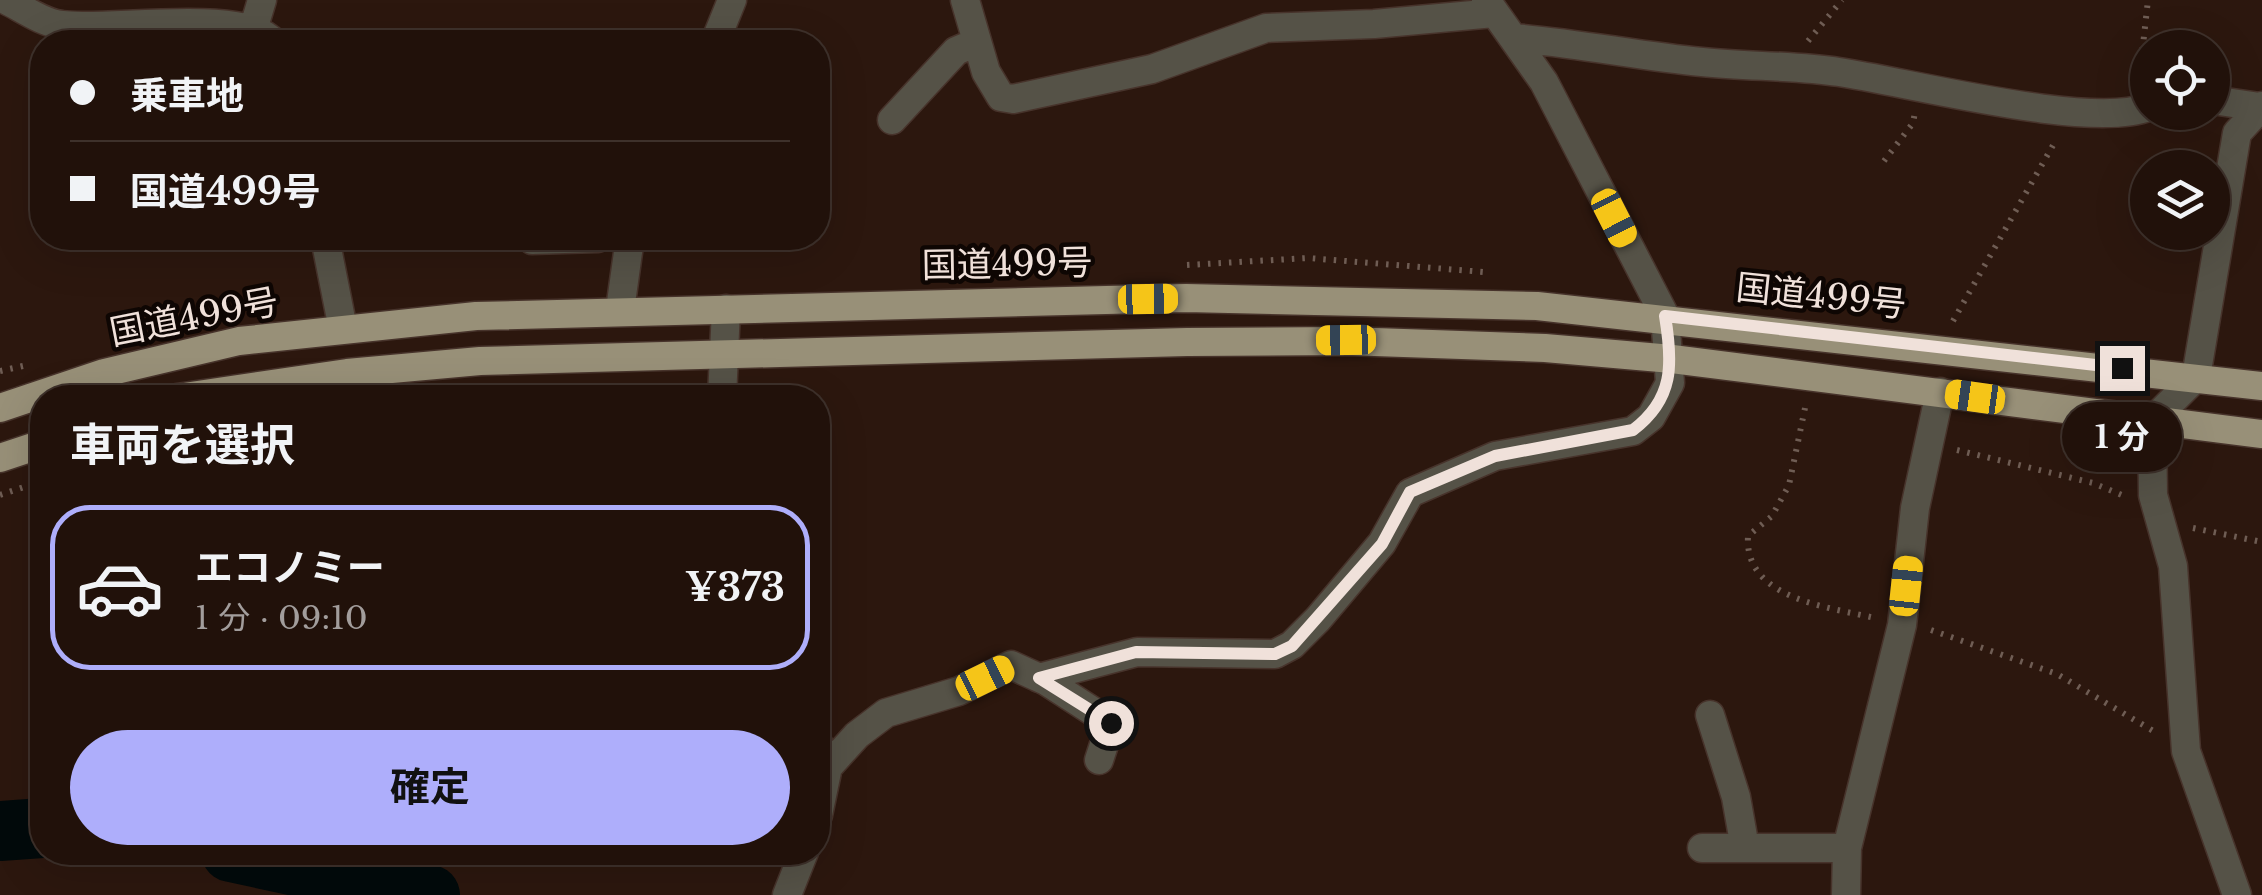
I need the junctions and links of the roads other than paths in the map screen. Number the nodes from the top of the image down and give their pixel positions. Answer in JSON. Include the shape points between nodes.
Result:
{"nodes":[{"id":1,"x":6,"y":0,"type":"edge"},
{"id":2,"x":262,"y":0,"type":"edge"},
{"id":3,"x":732,"y":0,"type":"edge"},
{"id":4,"x":965,"y":0,"type":"edge"},
{"id":5,"x":1490,"y":6,"type":"edge"},
{"id":6,"x":248,"y":30,"type":"edge"},
{"id":7,"x":263,"y":30,"type":"edge"},
{"id":8,"x":720,"y":30,"type":"edge"},
{"id":9,"x":1513,"y":38,"type":"junction"},
{"id":10,"x":977,"y":42,"type":"junction"},
{"id":11,"x":2230,"y":102,"type":"edge"},
{"id":12,"x":2261,"y":106,"type":"edge"},
{"id":13,"x":2130,"y":110,"type":"edge"},
{"id":14,"x":892,"y":120,"type":"dead end"},
{"id":15,"x":327,"y":250,"type":"edge"},
{"id":16,"x":628,"y":250,"type":"edge"},
{"id":17,"x":726,"y":308,"type":"junction"},
{"id":18,"x":620,"y":310,"type":"junction"},
{"id":19,"x":1665,"y":316,"type":"junction"},
{"id":20,"x":343,"y":329,"type":"junction"},
{"id":21,"x":723,"y":354,"type":"junction"},
{"id":22,"x":1672,"y":359,"type":"junction"},
{"id":23,"x":2196,"y":377,"type":"junction"},
{"id":24,"x":68,"y":385,"type":"edge"},
{"id":25,"x":263,"y":385,"type":"edge"},
{"id":26,"x":722,"y":385,"type":"edge"},
{"id":27,"x":2262,"y":386,"type":"edge"},
{"id":28,"x":1940,"y":392,"type":"junction"},
{"id":29,"x":30,"y":398,"type":"edge"},
{"id":30,"x":0,"y":408,"type":"edge"},
{"id":31,"x":2152,"y":421,"type":"junction"},
{"id":32,"x":2262,"y":434,"type":"edge"},
{"id":33,"x":30,"y":448,"type":"edge"},
{"id":34,"x":0,"y":458,"type":"edge"},
{"id":35,"x":1039,"y":678,"type":"junction"},
{"id":36,"x":1710,"y":715,"type":"dead end"},
{"id":37,"x":830,"y":751,"type":"edge"},
{"id":38,"x":1099,"y":760,"type":"dead end"},
{"id":39,"x":1702,"y":848,"type":"dead end"},
{"id":40,"x":1745,"y":848,"type":"junction"},
{"id":41,"x":1846,"y":848,"type":"junction"},
{"id":42,"x":799,"y":865,"type":"edge"},
{"id":43,"x":786,"y":895,"type":"edge"},
{"id":44,"x":1846,"y":895,"type":"edge"},
{"id":45,"x":2237,"y":895,"type":"edge"}],
"edges":[{"from":1,"to":6,"type":"street","via":[[58,25]]},
{"from":2,"to":7,"type":"street"},
{"from":3,"to":8,"type":"street"},
{"from":4,"to":10,"type":"street"},
{"from":5,"to":9,"type":"street"},
{"from":5,"to":10,"type":"street","via":[[1374,24],[1266,28],[1152,69],[1013,99],[1000,97]]},
{"from":9,"to":13,"type":"street","via":[[1795,68],[2074,109]]},
{"from":9,"to":19,"type":"street","via":[[1544,82]]},
{"from":10,"to":14,"type":"street","via":[[956,51]]},
{"from":11,"to":12,"type":"street"},
{"from":12,"to":23,"type":"street","via":[[2237,133]]},
{"from":15,"to":20,"type":"street"},
{"from":16,"to":18,"type":"street"},
{"from":17,"to":18,"type":"highway","name":"国道499号"},
{"from":17,"to":19,"type":"highway","name":"国道499号","via":[[1332,298]]},
{"from":17,"to":21,"type":"street"},
{"from":18,"to":20,"type":"highway","name":"国道499号"},
{"from":19,"to":22,"type":"street"},
{"from":19,"to":23,"type":"highway","name":"国道499号"},
{"from":20,"to":24,"type":"highway","name":"国道499号","via":[[192,352]]},
{"from":21,"to":22,"type":"highway","via":[[1346,340]]},
{"from":21,"to":25,"type":"highway","via":[[480,361]]},
{"from":21,"to":26,"type":"street"},
{"from":22,"to":28,"type":"highway"},
{"from":22,"to":35,"type":"street","via":[[1670,383],[1651,416],[1633,430],[1495,456],[1410,492],[1382,544],[1292,646],[1275,654],[1136,652]]},
{"from":23,"to":27,"type":"highway","name":"国道499号"},
{"from":23,"to":31,"type":"street"},
{"from":28,"to":31,"type":"highway"},
{"from":28,"to":41,"type":"street","via":[[1914,508],[1902,625]]},
{"from":29,"to":30,"type":"highway","name":"国道499号"},
{"from":31,"to":32,"type":"highway"},
{"from":31,"to":45,"type":"street","via":[[2159,517],[2173,566],[2186,751]]},
{"from":33,"to":34,"type":"highway"},
{"from":35,"to":37,"type":"street","via":[[1011,665],[886,714]]},
{"from":35,"to":38,"type":"street","via":[[1111,723]]},
{"from":36,"to":40,"type":"street"},
{"from":39,"to":40,"type":"street"},
{"from":40,"to":41,"type":"street"},
{"from":41,"to":44,"type":"street"},
{"from":42,"to":43,"type":"street"}]}
